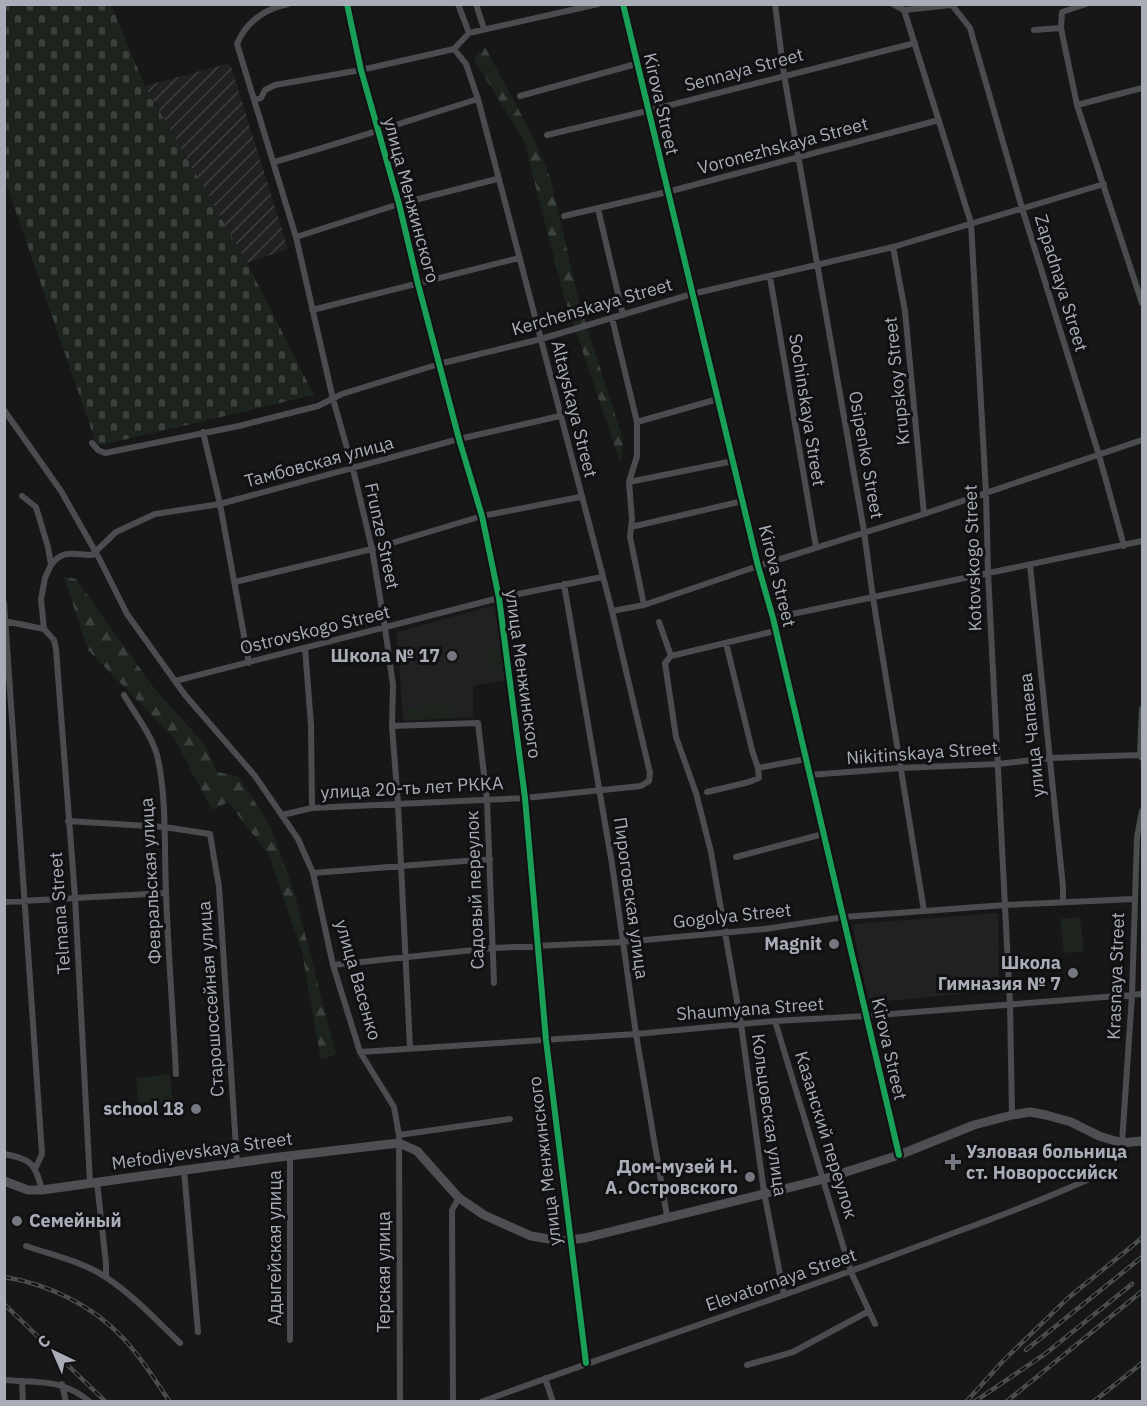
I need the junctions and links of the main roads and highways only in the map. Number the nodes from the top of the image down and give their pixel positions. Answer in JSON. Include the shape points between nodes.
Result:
{"nodes":[{"id":1,"x":1143,"y":1141,"type":"edge"},
{"id":2,"x":4,"y":1181,"type":"edge"}],
"edges":[{"from":1,"to":2,"type":"main road","name":"Mefodiyevskaya Street","via":[[1122,1143],[1046,1115],[1012,1115],[824,1179],[561,1241],[531,1236],[484,1215],[459,1198],[417,1151],[399,1139],[42,1190],[28,1190]]}]}
